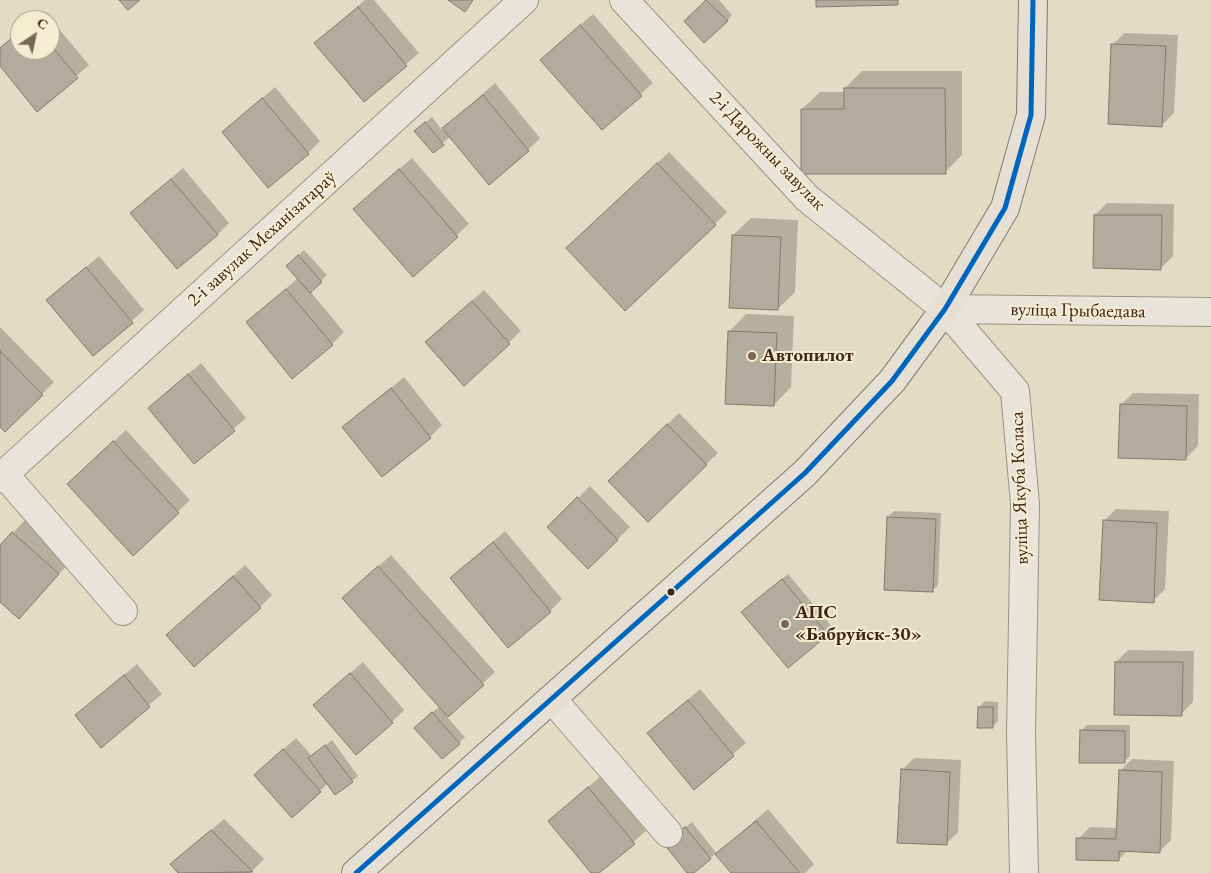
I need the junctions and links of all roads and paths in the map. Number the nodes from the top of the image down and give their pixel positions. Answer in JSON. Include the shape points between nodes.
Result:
{"nodes":[{"id":1,"x":524,"y":0,"type":"edge"},
{"id":2,"x":624,"y":0,"type":"edge"},
{"id":3,"x":1033,"y":0,"type":"edge"},
{"id":4,"x":944,"y":309,"type":"junction"},
{"id":5,"x":1211,"y":312,"type":"edge"},
{"id":6,"x":2,"y":476,"type":"edge"},
{"id":7,"x":123,"y":611,"type":"dead end"},
{"id":8,"x":552,"y":699,"type":"junction"},
{"id":9,"x":668,"y":833,"type":"dead end"},
{"id":10,"x":356,"y":873,"type":"edge"},
{"id":11,"x":1024,"y":873,"type":"edge"}],
"edges":[{"from":1,"to":6,"type":"street","name":"2-і завулак Механізатараў"},
{"from":2,"to":4,"type":"street","name":"2-і Дарожны завулак","via":[[807,198]]},
{"from":3,"to":4,"type":"main road","via":[[1031,115],[1005,208]]},
{"from":4,"to":5,"type":"street","name":"вуліца Грыбаедава"},
{"from":4,"to":8,"type":"main road","via":[[892,380],[805,473]]},
{"from":4,"to":11,"type":"street","name":"вуліца Якуба Коласа","via":[[1015,391],[1024,504],[1021,733]]},
{"from":6,"to":7,"type":"street"},
{"from":8,"to":9,"type":"street"},
{"from":8,"to":10,"type":"main road"}]}
